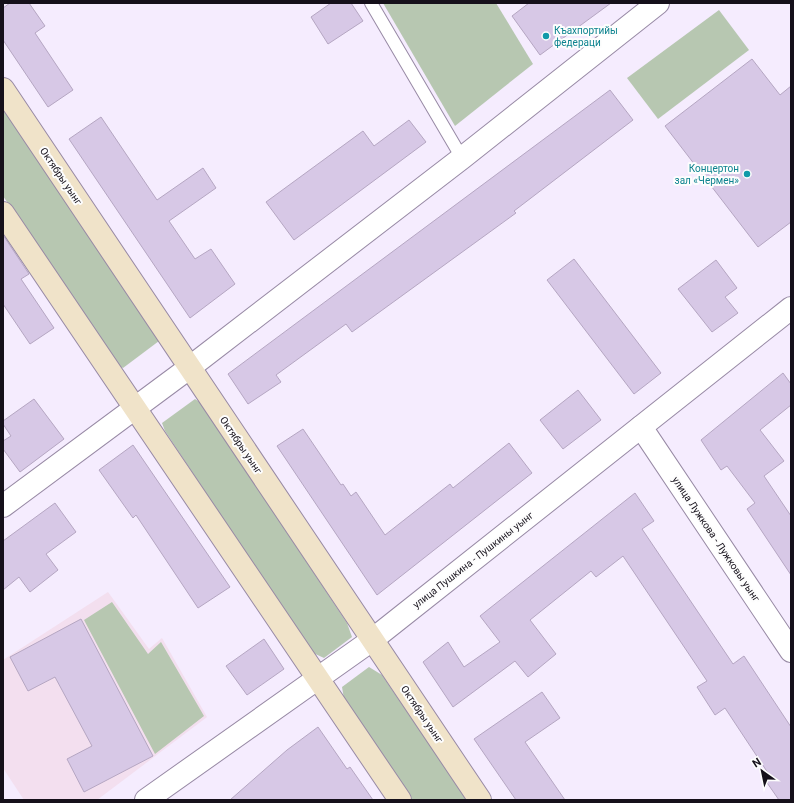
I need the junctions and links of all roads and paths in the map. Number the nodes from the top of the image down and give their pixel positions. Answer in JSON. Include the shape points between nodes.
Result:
{"nodes":[{"id":1,"x":371,"y":3,"type":"edge"},
{"id":2,"x":658,"y":3,"type":"edge"},
{"id":3,"x":3,"y":89,"type":"edge"},
{"id":4,"x":462,"y":158,"type":"junction"},
{"id":5,"x":3,"y":214,"type":"edge"},
{"id":6,"x":791,"y":308,"type":"edge"},
{"id":7,"x":189,"y":368,"type":"junction"},
{"id":8,"x":134,"y":408,"type":"junction"},
{"id":9,"x":641,"y":427,"type":"junction"},
{"id":10,"x":3,"y":506,"type":"edge"},
{"id":11,"x":372,"y":640,"type":"junction"},
{"id":12,"x":791,"y":651,"type":"edge"},
{"id":13,"x":318,"y":679,"type":"junction"},
{"id":14,"x":146,"y":800,"type":"edge"},
{"id":15,"x":400,"y":800,"type":"edge"},
{"id":16,"x":480,"y":800,"type":"edge"}],
"edges":[{"from":1,"to":4,"type":"lane"},
{"from":2,"to":4,"type":"street"},
{"from":3,"to":7,"type":"street","name":"Октябры уынг"},
{"from":4,"to":7,"type":"street"},
{"from":5,"to":8,"type":"street"},
{"from":6,"to":9,"type":"street","name":"улица Пушкина - Пушкины уынг"},
{"from":7,"to":8,"type":"street"},
{"from":7,"to":11,"type":"street","name":"Октябры уынг"},
{"from":8,"to":10,"type":"street"},
{"from":8,"to":13,"type":"street"},
{"from":9,"to":11,"type":"street","name":"улица Пушкина - Пушкины уынг"},
{"from":9,"to":12,"type":"street","name":"улица Лужкова - Лужковы уынг"},
{"from":11,"to":13,"type":"street","name":"улица Пушкина - Пушкины уынг"},
{"from":11,"to":16,"type":"street","name":"Октябры уынг"},
{"from":13,"to":14,"type":"street","name":"улица Пушкина - Пушкины уынг"},
{"from":13,"to":15,"type":"street"}]}
